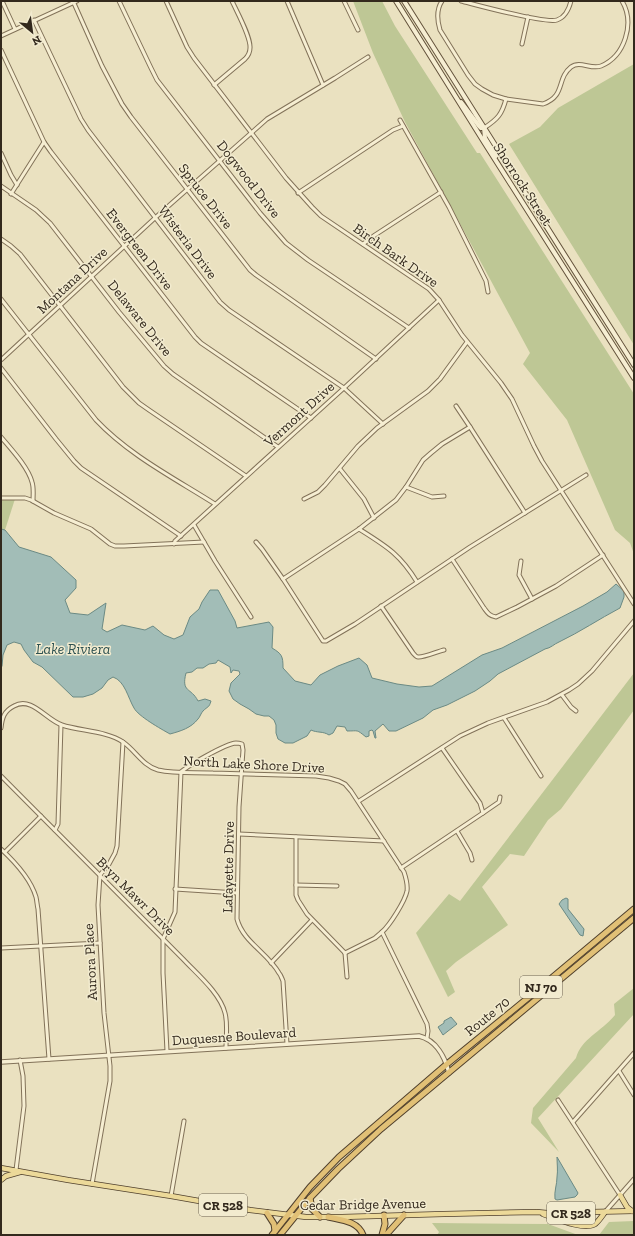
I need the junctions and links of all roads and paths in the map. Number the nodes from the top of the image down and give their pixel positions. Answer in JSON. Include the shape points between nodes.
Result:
{"nodes":[{"id":1,"x":2,"y":1,"type":"edge"},
{"id":2,"x":74,"y":1,"type":"edge"},
{"id":3,"x":119,"y":1,"type":"edge"},
{"id":4,"x":166,"y":1,"type":"edge"},
{"id":5,"x":232,"y":1,"type":"edge"},
{"id":6,"x":287,"y":1,"type":"edge"},
{"id":7,"x":344,"y":1,"type":"edge"},
{"id":8,"x":396,"y":1,"type":"edge"},
{"id":9,"x":404,"y":1,"type":"edge"},
{"id":10,"x":442,"y":1,"type":"edge"},
{"id":11,"x":461,"y":1,"type":"edge"},
{"id":12,"x":571,"y":1,"type":"edge"},
{"id":13,"x":622,"y":1,"type":"edge"},
{"id":14,"x":528,"y":17,"type":"junction"},
{"id":15,"x":34,"y":20,"type":"junction"},
{"id":16,"x":15,"y":29,"type":"junction"},
{"id":17,"x":358,"y":30,"type":"dead end"},
{"id":18,"x":1,"y":36,"type":"edge"},
{"id":19,"x":522,"y":44,"type":"dead end"},
{"id":20,"x":1,"y":50,"type":"edge"},
{"id":21,"x":368,"y":57,"type":"dead end"},
{"id":22,"x":214,"y":85,"type":"junction"},
{"id":23,"x":323,"y":85,"type":"junction"},
{"id":24,"x":452,"y":92,"type":"junction"},
{"id":25,"x":506,"y":99,"type":"junction"},
{"id":26,"x":400,"y":120,"type":"dead end"},
{"id":27,"x":403,"y":126,"type":"junction"},
{"id":28,"x":484,"y":128,"type":"junction"},
{"id":29,"x":252,"y":133,"type":"junction"},
{"id":30,"x":44,"y":142,"type":"junction"},
{"id":31,"x":1,"y":153,"type":"edge"},
{"id":32,"x":220,"y":161,"type":"junction"},
{"id":33,"x":502,"y":171,"type":"junction"},
{"id":34,"x":17,"y":184,"type":"junction"},
{"id":35,"x":1,"y":186,"type":"edge"},
{"id":36,"x":187,"y":189,"type":"junction"},
{"id":37,"x":298,"y":192,"type":"junction"},
{"id":38,"x":441,"y":192,"type":"junction"},
{"id":39,"x":11,"y":194,"type":"junction"},
{"id":40,"x":156,"y":217,"type":"junction"},
{"id":41,"x":1,"y":239,"type":"edge"},
{"id":42,"x":362,"y":244,"type":"junction"},
{"id":43,"x":124,"y":247,"type":"junction"},
{"id":44,"x":92,"y":276,"type":"junction"},
{"id":45,"x":488,"y":292,"type":"dead end"},
{"id":46,"x":1,"y":299,"type":"edge"},
{"id":47,"x":439,"y":300,"type":"junction"},
{"id":48,"x":60,"y":306,"type":"junction"},
{"id":49,"x":409,"y":328,"type":"junction"},
{"id":50,"x":29,"y":334,"type":"junction"},
{"id":51,"x":467,"y":342,"type":"junction"},
{"id":52,"x":376,"y":359,"type":"junction"},
{"id":53,"x":1,"y":360,"type":"edge"},
{"id":54,"x":634,"y":364,"type":"edge"},
{"id":55,"x":1,"y":368,"type":"edge"},
{"id":56,"x":634,"y":378,"type":"edge"},
{"id":57,"x":344,"y":388,"type":"junction"},
{"id":58,"x":456,"y":406,"type":"dead end"},
{"id":59,"x":311,"y":418,"type":"junction"},
{"id":60,"x":383,"y":424,"type":"junction"},
{"id":61,"x":470,"y":427,"type":"junction"},
{"id":62,"x":1,"y":437,"type":"edge"},
{"id":63,"x":278,"y":447,"type":"junction"},
{"id":64,"x":340,"y":469,"type":"junction"},
{"id":65,"x":586,"y":475,"type":"dead end"},
{"id":66,"x":246,"y":476,"type":"junction"},
{"id":67,"x":406,"y":487,"type":"junction"},
{"id":68,"x":562,"y":491,"type":"junction"},
{"id":69,"x":444,"y":496,"type":"dead end"},
{"id":70,"x":1,"y":498,"type":"edge"},
{"id":71,"x":304,"y":499,"type":"dead end"},
{"id":72,"x":33,"y":501,"type":"junction"},
{"id":73,"x":215,"y":504,"type":"junction"},
{"id":74,"x":525,"y":513,"type":"junction"},
{"id":75,"x":374,"y":518,"type":"junction"},
{"id":76,"x":194,"y":525,"type":"junction"},
{"id":77,"x":359,"y":529,"type":"junction"},
{"id":78,"x":181,"y":536,"type":"junction"},
{"id":79,"x":204,"y":542,"type":"junction"},
{"id":80,"x":256,"y":542,"type":"dead end"},
{"id":81,"x":174,"y":544,"type":"junction"},
{"id":82,"x":603,"y":555,"type":"junction"},
{"id":83,"x":452,"y":559,"type":"junction"},
{"id":84,"x":521,"y":561,"type":"dead end"},
{"id":85,"x":283,"y":579,"type":"junction"},
{"id":86,"x":417,"y":582,"type":"junction"},
{"id":87,"x":532,"y":599,"type":"junction"},
{"id":88,"x":634,"y":604,"type":"edge"},
{"id":89,"x":381,"y":606,"type":"junction"},
{"id":90,"x":251,"y":617,"type":"dead end"},
{"id":91,"x":634,"y":620,"type":"edge"},
{"id":92,"x":444,"y":650,"type":"dead end"},
{"id":93,"x":562,"y":695,"type":"junction"},
{"id":94,"x":576,"y":711,"type":"dead end"},
{"id":95,"x":504,"y":718,"type":"junction"},
{"id":96,"x":61,"y":725,"type":"junction"},
{"id":97,"x":1,"y":728,"type":"edge"},
{"id":98,"x":123,"y":742,"type":"junction"},
{"id":99,"x":442,"y":748,"type":"junction"},
{"id":100,"x":181,"y":772,"type":"junction"},
{"id":101,"x":242,"y":774,"type":"junction"},
{"id":102,"x":1,"y":776,"type":"edge"},
{"id":103,"x":541,"y":776,"type":"dead end"},
{"id":104,"x":500,"y":797,"type":"dead end"},
{"id":105,"x":359,"y":801,"type":"junction"},
{"id":106,"x":483,"y":813,"type":"junction"},
{"id":107,"x":41,"y":816,"type":"junction"},
{"id":108,"x":55,"y":830,"type":"junction"},
{"id":109,"x":457,"y":831,"type":"junction"},
{"id":110,"x":239,"y":834,"type":"junction"},
{"id":111,"x":296,"y":837,"type":"junction"},
{"id":112,"x":384,"y":841,"type":"junction"},
{"id":113,"x":1,"y":849,"type":"edge"},
{"id":114,"x":5,"y":852,"type":"junction"},
{"id":115,"x":472,"y":860,"type":"dead end"},
{"id":116,"x":401,"y":868,"type":"junction"},
{"id":117,"x":100,"y":875,"type":"junction"},
{"id":118,"x":296,"y":885,"type":"junction"},
{"id":119,"x":337,"y":886,"type":"dead end"},
{"id":120,"x":175,"y":889,"type":"junction"},
{"id":121,"x":237,"y":893,"type":"junction"},
{"id":122,"x":634,"y":909,"type":"edge"},
{"id":123,"x":634,"y":918,"type":"edge"},
{"id":124,"x":312,"y":920,"type":"junction"},
{"id":125,"x":382,"y":932,"type":"junction"},
{"id":126,"x":163,"y":940,"type":"junction"},
{"id":127,"x":100,"y":943,"type":"junction"},
{"id":128,"x":41,"y":946,"type":"junction"},
{"id":129,"x":1,"y":948,"type":"edge"},
{"id":130,"x":345,"y":953,"type":"junction"},
{"id":131,"x":271,"y":963,"type":"junction"},
{"id":132,"x":347,"y":977,"type":"dead end"},
{"id":133,"x":427,"y":1038,"type":"junction"},
{"id":134,"x":287,"y":1044,"type":"junction"},
{"id":135,"x":226,"y":1048,"type":"junction"},
{"id":136,"x":167,"y":1052,"type":"junction"},
{"id":137,"x":634,"y":1053,"type":"edge"},
{"id":138,"x":109,"y":1055,"type":"junction"},
{"id":139,"x":49,"y":1059,"type":"junction"},
{"id":140,"x":20,"y":1060,"type":"junction"},
{"id":141,"x":1,"y":1062,"type":"edge"},
{"id":142,"x":447,"y":1064,"type":"junction"},
{"id":143,"x":619,"y":1071,"type":"junction"},
{"id":144,"x":449,"y":1073,"type":"junction"},
{"id":145,"x":634,"y":1095,"type":"edge"},
{"id":146,"x":558,"y":1100,"type":"dead end"},
{"id":147,"x":184,"y":1121,"type":"dead end"},
{"id":148,"x":573,"y":1122,"type":"junction"},
{"id":149,"x":1,"y":1168,"type":"edge"},
{"id":150,"x":16,"y":1170,"type":"junction"},
{"id":151,"x":21,"y":1171,"type":"junction"},
{"id":152,"x":634,"y":1179,"type":"edge"},
{"id":153,"x":1,"y":1180,"type":"edge"},
{"id":154,"x":92,"y":1184,"type":"junction"},
{"id":155,"x":620,"y":1195,"type":"junction"},
{"id":156,"x":171,"y":1196,"type":"junction"},
{"id":157,"x":310,"y":1198,"type":"junction"},
{"id":158,"x":633,"y":1211,"type":"edge"},
{"id":159,"x":537,"y":1212,"type":"junction"},
{"id":160,"x":605,"y":1212,"type":"junction"},
{"id":161,"x":267,"y":1213,"type":"junction"},
{"id":162,"x":288,"y":1215,"type":"junction"},
{"id":163,"x":384,"y":1215,"type":"junction"},
{"id":164,"x":404,"y":1215,"type":"junction"},
{"id":165,"x":296,"y":1216,"type":"junction"},
{"id":166,"x":320,"y":1217,"type":"junction"},
{"id":167,"x":328,"y":1217,"type":"junction"},
{"id":168,"x":274,"y":1233,"type":"edge"},
{"id":169,"x":280,"y":1235,"type":"edge"},
{"id":170,"x":363,"y":1235,"type":"edge"},
{"id":171,"x":382,"y":1235,"type":"edge"},
{"id":172,"x":386,"y":1235,"type":"edge"}],
"edges":[{"from":1,"to":16,"type":"street"},
{"from":2,"to":15,"type":"street"},
{"from":2,"to":36,"type":"street","name":"Spruce Drive","via":[[102,66],[122,104]]},
{"from":3,"to":32,"type":"street","name":"Dogwood Drive","via":[[157,80]]},
{"from":4,"to":22,"type":"street","name":"Birch Bark Drive","via":[[187,47]]},
{"from":5,"to":22,"type":"street","via":[[248,35],[249,55]]},
{"from":6,"to":23,"type":"street"},
{"from":7,"to":17,"type":"street"},
{"from":8,"to":24,"type":"main road","name":"Shorrock Street"},
{"from":9,"to":28,"type":"main road","name":"Shorrock Street"},
{"from":10,"to":25,"type":"street","via":[[438,10],[440,30],[468,75],[482,89]]},
{"from":11,"to":14,"type":"street"},
{"from":12,"to":14,"type":"street","via":[[569,10],[558,20]]},
{"from":13,"to":25,"type":"street","via":[[627,14],[627,31],[620,51],[612,59],[600,66],[573,65],[562,78],[554,99],[543,104]]},
{"from":14,"to":19,"type":"street"},
{"from":15,"to":16,"type":"street"},
{"from":15,"to":40,"type":"street","name":"Wisteria Drive","via":[[81,119]]},
{"from":16,"to":18,"type":"street"},
{"from":20,"to":30,"type":"street","name":"Evergreen Drive"},
{"from":21,"to":23,"type":"street","name":"Montana Drive"},
{"from":22,"to":29,"type":"street","name":"Birch Bark Drive"},
{"from":23,"to":29,"type":"street","name":"Montana Drive","via":[[267,119]]},
{"from":24,"to":28,"type":"main road","via":[[479,126]]},
{"from":24,"to":33,"type":"main road","name":"Shorrock Street"},
{"from":25,"to":28,"type":"street","via":[[500,115]]},
{"from":26,"to":27,"type":"street"},
{"from":27,"to":37,"type":"street"},
{"from":27,"to":38,"type":"street"},
{"from":28,"to":33,"type":"main road","via":[[485,138]]},
{"from":28,"to":54,"type":"main road","name":"Shorrock Street"},
{"from":29,"to":32,"type":"street","name":"Montana Drive"},
{"from":29,"to":37,"type":"street","name":"Birch Bark Drive"},
{"from":30,"to":34,"type":"street"},
{"from":30,"to":43,"type":"street","name":"Evergreen Drive"},
{"from":31,"to":34,"type":"street"},
{"from":32,"to":36,"type":"street","name":"Montana Drive"},
{"from":32,"to":49,"type":"street","name":"Dogwood Drive","via":[[286,243]]},
{"from":33,"to":56,"type":"main road","name":"Shorrock Street"},
{"from":34,"to":39,"type":"street"},
{"from":35,"to":39,"type":"street","name":"Delaware Drive"},
{"from":36,"to":40,"type":"street","name":"Montana Drive"},
{"from":36,"to":52,"type":"street","name":"Spruce Drive","via":[[250,270]]},
{"from":37,"to":42,"type":"street","name":"Birch Bark Drive","via":[[321,216]]},
{"from":38,"to":42,"type":"street"},
{"from":38,"to":45,"type":"street","via":[[486,281]]},
{"from":39,"to":44,"type":"street","name":"Delaware Drive","via":[[44,216]]},
{"from":40,"to":43,"type":"street","name":"Montana Drive"},
{"from":40,"to":57,"type":"street","name":"Wisteria Drive","via":[[220,302]]},
{"from":41,"to":48,"type":"street","via":[[20,254]]},
{"from":42,"to":47,"type":"street","name":"Birch Bark Drive","via":[[429,289]]},
{"from":43,"to":44,"type":"street","name":"Montana Drive"},
{"from":43,"to":59,"type":"street","name":"Evergreen Drive","via":[[201,343]]},
{"from":44,"to":48,"type":"street","name":"Montana Drive"},
{"from":44,"to":63,"type":"street","name":"Delaware Drive","via":[[164,366]]},
{"from":46,"to":50,"type":"street"},
{"from":47,"to":49,"type":"street","name":"Vermont Drive"},
{"from":47,"to":51,"type":"street","name":"Birch Bark Drive"},
{"from":48,"to":50,"type":"street","name":"Montana Drive"},
{"from":48,"to":66,"type":"street","via":[[123,387],[139,403]]},
{"from":49,"to":52,"type":"street","name":"Vermont Drive"},
{"from":50,"to":53,"type":"street","name":"Montana Drive"},
{"from":50,"to":73,"type":"street","via":[[109,435]]},
{"from":51,"to":60,"type":"street","via":[[428,391]]},
{"from":51,"to":68,"type":"street","name":"Birch Bark Drive","via":[[512,399],[534,446]]},
{"from":52,"to":57,"type":"street","name":"Vermont Drive"},
{"from":55,"to":78,"type":"street","via":[[78,464]]},
{"from":57,"to":59,"type":"street","name":"Vermont Drive"},
{"from":57,"to":60,"type":"street","name":"Wisteria Drive"},
{"from":58,"to":61,"type":"street"},
{"from":59,"to":63,"type":"street","name":"Vermont Drive"},
{"from":60,"to":64,"type":"street","via":[[368,436]]},
{"from":61,"to":67,"type":"street","via":[[431,453]]},
{"from":61,"to":74,"type":"street"},
{"from":62,"to":72,"type":"street","via":[[30,476]]},
{"from":63,"to":66,"type":"street","name":"Vermont Drive"},
{"from":64,"to":71,"type":"street","via":[[318,492]]},
{"from":64,"to":75,"type":"street","via":[[364,499]]},
{"from":65,"to":68,"type":"street"},
{"from":66,"to":73,"type":"street","name":"Vermont Drive"},
{"from":67,"to":69,"type":"street","via":[[432,497]]},
{"from":67,"to":75,"type":"street","via":[[396,500]]},
{"from":68,"to":74,"type":"street"},
{"from":68,"to":82,"type":"street","name":"Birch Bark Drive"},
{"from":70,"to":72,"type":"street","via":[[25,498]]},
{"from":72,"to":81,"type":"street","via":[[91,529],[115,546]]},
{"from":73,"to":76,"type":"street","name":"Vermont Drive"},
{"from":74,"to":83,"type":"street"},
{"from":75,"to":77,"type":"street"},
{"from":76,"to":78,"type":"street","name":"Vermont Drive"},
{"from":76,"to":79,"type":"street"},
{"from":77,"to":85,"type":"street"},
{"from":77,"to":86,"type":"street","via":[[394,552]]},
{"from":78,"to":81,"type":"street","name":"Vermont Drive"},
{"from":79,"to":81,"type":"street"},
{"from":79,"to":90,"type":"street"},
{"from":80,"to":85,"type":"street"},
{"from":82,"to":87,"type":"street"},
{"from":82,"to":88,"type":"street","name":"Birch Bark Drive"},
{"from":83,"to":86,"type":"street"},
{"from":83,"to":87,"type":"street","via":[[492,616],[496,617]]},
{"from":84,"to":87,"type":"street","via":[[519,575]]},
{"from":85,"to":89,"type":"street","via":[[323,641]]},
{"from":86,"to":89,"type":"street"},
{"from":89,"to":92,"type":"street","via":[[416,656]]},
{"from":91,"to":93,"type":"street","via":[[592,671]]},
{"from":93,"to":94,"type":"street"},
{"from":93,"to":95,"type":"street"},
{"from":95,"to":99,"type":"street","via":[[476,728]]},
{"from":95,"to":103,"type":"street"},
{"from":96,"to":97,"type":"street","name":"North Lake Shore Drive","via":[[34,707],[21,703],[5,712]]},
{"from":96,"to":98,"type":"street","name":"North Lake Shore Drive"},
{"from":96,"to":108,"type":"street","via":[[58,824]]},
{"from":98,"to":100,"type":"street","name":"North Lake Shore Drive","via":[[151,767]]},
{"from":98,"to":117,"type":"street","via":[[117,846],[109,864]]},
{"from":99,"to":105,"type":"street"},
{"from":99,"to":106,"type":"street","via":[[480,803]]},
{"from":100,"to":101,"type":"street","name":"North Lake Shore Drive"},
{"from":100,"to":101,"type":"street","name":"Lafayette Drive","via":[[226,746],[240,743],[243,746]]},
{"from":100,"to":120,"type":"street"},
{"from":101,"to":105,"type":"street","name":"North Lake Shore Drive","via":[[329,778],[345,784]]},
{"from":101,"to":110,"type":"street","name":"Lafayette Drive"},
{"from":102,"to":107,"type":"street","name":"Bryn Mawr Drive"},
{"from":104,"to":106,"type":"street","via":[[499,802]]},
{"from":105,"to":112,"type":"street","name":"North Lake Shore Drive"},
{"from":106,"to":109,"type":"street"},
{"from":107,"to":108,"type":"street","name":"Bryn Mawr Drive"},
{"from":107,"to":114,"type":"street"},
{"from":108,"to":117,"type":"street","name":"Bryn Mawr Drive"},
{"from":109,"to":115,"type":"street"},
{"from":109,"to":116,"type":"street"},
{"from":110,"to":111,"type":"street"},
{"from":110,"to":121,"type":"street","name":"Lafayette Drive"},
{"from":111,"to":112,"type":"street"},
{"from":111,"to":118,"type":"street"},
{"from":112,"to":116,"type":"street","name":"North Lake Shore Drive"},
{"from":113,"to":114,"type":"street"},
{"from":114,"to":128,"type":"street","via":[[20,869],[36,897]]},
{"from":116,"to":125,"type":"street","name":"North Lake Shore Drive","via":[[406,878],[407,890],[393,918]]},
{"from":117,"to":126,"type":"street","name":"Bryn Mawr Drive"},
{"from":117,"to":127,"type":"street","name":"Aurora Place"},
{"from":118,"to":119,"type":"street"},
{"from":118,"to":124,"type":"street","via":[[298,900]]},
{"from":120,"to":121,"type":"street"},
{"from":120,"to":126,"type":"street","via":[[175,912]]},
{"from":121,"to":131,"type":"street","name":"Lafayette Drive","via":[[239,925]]},
{"from":122,"to":142,"type":"highway","name":"Route 70","number":"NJ 70"},
{"from":123,"to":144,"type":"highway","name":"Route 70","number":"NJ 70"},
{"from":124,"to":130,"type":"street"},
{"from":124,"to":131,"type":"street"},
{"from":125,"to":130,"type":"street"},
{"from":125,"to":133,"type":"street","via":[[427,1024]]},
{"from":126,"to":135,"type":"street","name":"Bryn Mawr Drive","via":[[219,999],[226,1019]]},
{"from":126,"to":136,"type":"street"},
{"from":127,"to":128,"type":"street"},
{"from":127,"to":138,"type":"street","name":"Aurora Place"},
{"from":128,"to":129,"type":"street"},
{"from":128,"to":139,"type":"street"},
{"from":130,"to":132,"type":"street"},
{"from":131,"to":134,"type":"street","name":"Lafayette Drive","via":[[283,982]]},
{"from":133,"to":134,"type":"street","name":"Duquesne Boulevard","via":[[419,1036]]},
{"from":133,"to":142,"type":"street","via":[[436,1045]]},
{"from":134,"to":135,"type":"street","name":"Duquesne Boulevard"},
{"from":135,"to":136,"type":"street","name":"Duquesne Boulevard"},
{"from":136,"to":138,"type":"street","name":"Duquesne Boulevard"},
{"from":137,"to":143,"type":"street"},
{"from":138,"to":139,"type":"street","name":"Duquesne Boulevard"},
{"from":138,"to":154,"type":"street","name":"Aurora Place","via":[[110,1081]]},
{"from":139,"to":140,"type":"street","name":"Duquesne Boulevard"},
{"from":140,"to":141,"type":"street","name":"Duquesne Boulevard"},
{"from":140,"to":150,"type":"street","via":[[24,1106]]},
{"from":142,"to":144,"type":"street"},
{"from":142,"to":162,"type":"highway","number":"NJ 70","via":[[331,1164]]},
{"from":143,"to":145,"type":"street"},
{"from":143,"to":148,"type":"street"},
{"from":144,"to":157,"type":"highway","number":"NJ 70","via":[[381,1129]]},
{"from":146,"to":148,"type":"street"},
{"from":147,"to":156,"type":"street"},
{"from":148,"to":155,"type":"street"},
{"from":149,"to":150,"type":"main road","name":"Cedar Bridge Avenue","number":"CR 528"},
{"from":150,"to":151,"type":"main road","name":"Cedar Bridge Avenue","number":"CR 528"},
{"from":151,"to":153,"type":"main road"},
{"from":151,"to":154,"type":"main road","name":"Cedar Bridge Avenue","number":"CR 528"},
{"from":152,"to":155,"type":"street"},
{"from":154,"to":156,"type":"main road","name":"Cedar Bridge Avenue","number":"CR 528"},
{"from":155,"to":158,"type":"main road","via":[[627,1207]]},
{"from":155,"to":160,"type":"street"},
{"from":156,"to":161,"type":"main road","name":"Cedar Bridge Avenue","number":"CR 528"},
{"from":157,"to":165,"type":"highway","number":"NJ 70"},
{"from":157,"to":166,"type":"highway","via":[[312,1208]]},
{"from":158,"to":160,"type":"main road","name":"Cedar Bridge Avenue","number":"CR 528"},
{"from":159,"to":160,"type":"main road","name":"Cedar Bridge Avenue","number":"CR 528"},
{"from":159,"to":160,"type":"main road","via":[[586,1226],[594,1224]]},
{"from":159,"to":164,"type":"main road","name":"Cedar Bridge Avenue","number":"CR 528"},
{"from":161,"to":162,"type":"main road","name":"Cedar Bridge Avenue","number":"CR 528"},
{"from":161,"to":168,"type":"highway","via":[[274,1224]]},
{"from":162,"to":165,"type":"main road","name":"Cedar Bridge Avenue","number":"CR 528"},
{"from":162,"to":168,"type":"highway","number":"NJ 70"},
{"from":163,"to":164,"type":"main road","name":"Cedar Bridge Avenue","number":"CR 528"},
{"from":163,"to":167,"type":"main road","name":"Cedar Bridge Avenue","number":"CR 528"},
{"from":163,"to":171,"type":"highway"},
{"from":164,"to":172,"type":"highway"},
{"from":165,"to":166,"type":"main road","name":"Cedar Bridge Avenue","number":"CR 528"},
{"from":165,"to":169,"type":"highway","number":"NJ 70"},
{"from":166,"to":167,"type":"main road","name":"Cedar Bridge Avenue","number":"CR 528"},
{"from":167,"to":170,"type":"highway","via":[[350,1222],[358,1227]]}]}
